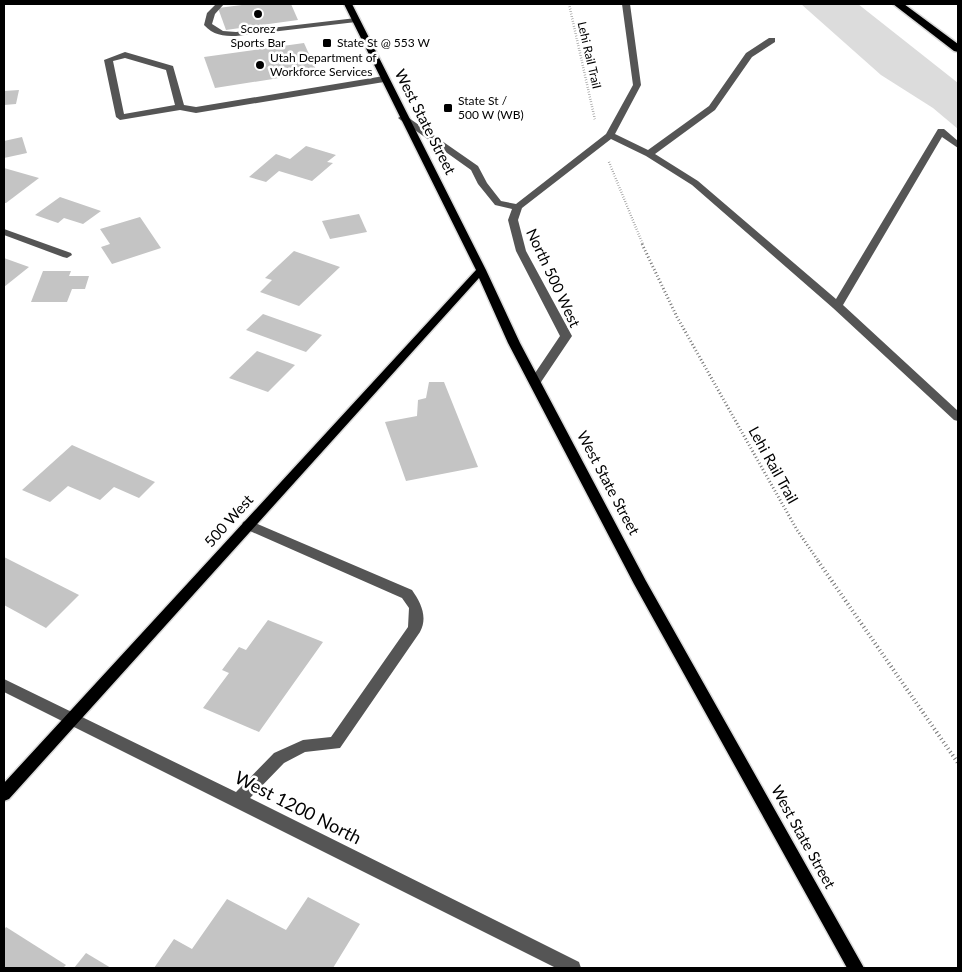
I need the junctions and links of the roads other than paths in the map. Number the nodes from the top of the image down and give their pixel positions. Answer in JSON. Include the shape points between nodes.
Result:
{"nodes":[{"id":1,"x":220,"y":4,"type":"edge"},
{"id":2,"x":348,"y":4,"type":"edge"},
{"id":3,"x":626,"y":4,"type":"edge"},
{"id":4,"x":898,"y":4,"type":"edge"},
{"id":5,"x":356,"y":20,"type":"junction"},
{"id":6,"x":772,"y":40,"type":"dead end"},
{"id":7,"x":958,"y":49,"type":"edge"},
{"id":8,"x":384,"y":79,"type":"junction"},
{"id":9,"x":180,"y":107,"type":"junction"},
{"id":10,"x":403,"y":118,"type":"junction"},
{"id":11,"x":610,"y":134,"type":"junction"},
{"id":12,"x":958,"y":144,"type":"edge"},
{"id":13,"x":649,"y":154,"type":"junction"},
{"id":14,"x":518,"y":207,"type":"junction"},
{"id":15,"x":4,"y":232,"type":"edge"},
{"id":16,"x":67,"y":255,"type":"dead end"},
{"id":17,"x":481,"y":270,"type":"junction"},
{"id":18,"x":837,"y":306,"type":"junction"},
{"id":19,"x":535,"y":382,"type":"junction"},
{"id":20,"x":958,"y":417,"type":"edge"},
{"id":21,"x":248,"y":525,"type":"junction"},
{"id":22,"x":4,"y":685,"type":"edge"},
{"id":23,"x":71,"y":720,"type":"junction"},
{"id":24,"x":4,"y":794,"type":"edge"},
{"id":25,"x":238,"y":800,"type":"junction"},
{"id":26,"x":573,"y":968,"type":"edge"},
{"id":27,"x":856,"y":968,"type":"edge"}],
"edges":[{"from":1,"to":5,"type":"street","via":[[211,13],[208,25],[222,34]]},
{"from":2,"to":5,"type":"main road","name":"West State Street"},
{"from":3,"to":11,"type":"street","via":[[637,85]]},
{"from":4,"to":7,"type":"highway"},
{"from":5,"to":8,"type":"main road","name":"West State Street"},
{"from":6,"to":13,"type":"street","via":[[749,55],[712,108]]},
{"from":8,"to":9,"type":"street","via":[[196,110]]},
{"from":8,"to":10,"type":"main road","name":"West State Street"},
{"from":9,"to":9,"type":"street","via":[[170,68],[125,55],[108,60],[120,117]]},
{"from":10,"to":14,"type":"street","via":[[476,168],[483,184],[498,203]]},
{"from":10,"to":17,"type":"main road","name":"West State Street"},
{"from":11,"to":13,"type":"street"},
{"from":11,"to":14,"type":"street"},
{"from":12,"to":18,"type":"street","via":[[941,131]]},
{"from":13,"to":18,"type":"street","via":[[695,183]]},
{"from":14,"to":19,"type":"street","name":"North 500 West","via":[[513,220],[521,251],[566,336]]},
{"from":15,"to":16,"type":"street"},
{"from":17,"to":19,"type":"main road","name":"West State Street"},
{"from":17,"to":21,"type":"main road","name":"500 West"},
{"from":18,"to":20,"type":"street"},
{"from":19,"to":27,"type":"main road","name":"West State Street","via":[[641,584]]},
{"from":21,"to":23,"type":"main road","name":"500 West"},
{"from":21,"to":25,"type":"street","via":[[406,594],[416,607],[415,628],[336,743],[303,746],[279,758]]},
{"from":22,"to":23,"type":"street","name":"West 1200 North"},
{"from":23,"to":24,"type":"main road","name":"500 West"},
{"from":23,"to":25,"type":"street","name":"West 1200 North"},
{"from":25,"to":26,"type":"street","name":"West 1200 North"}]}
